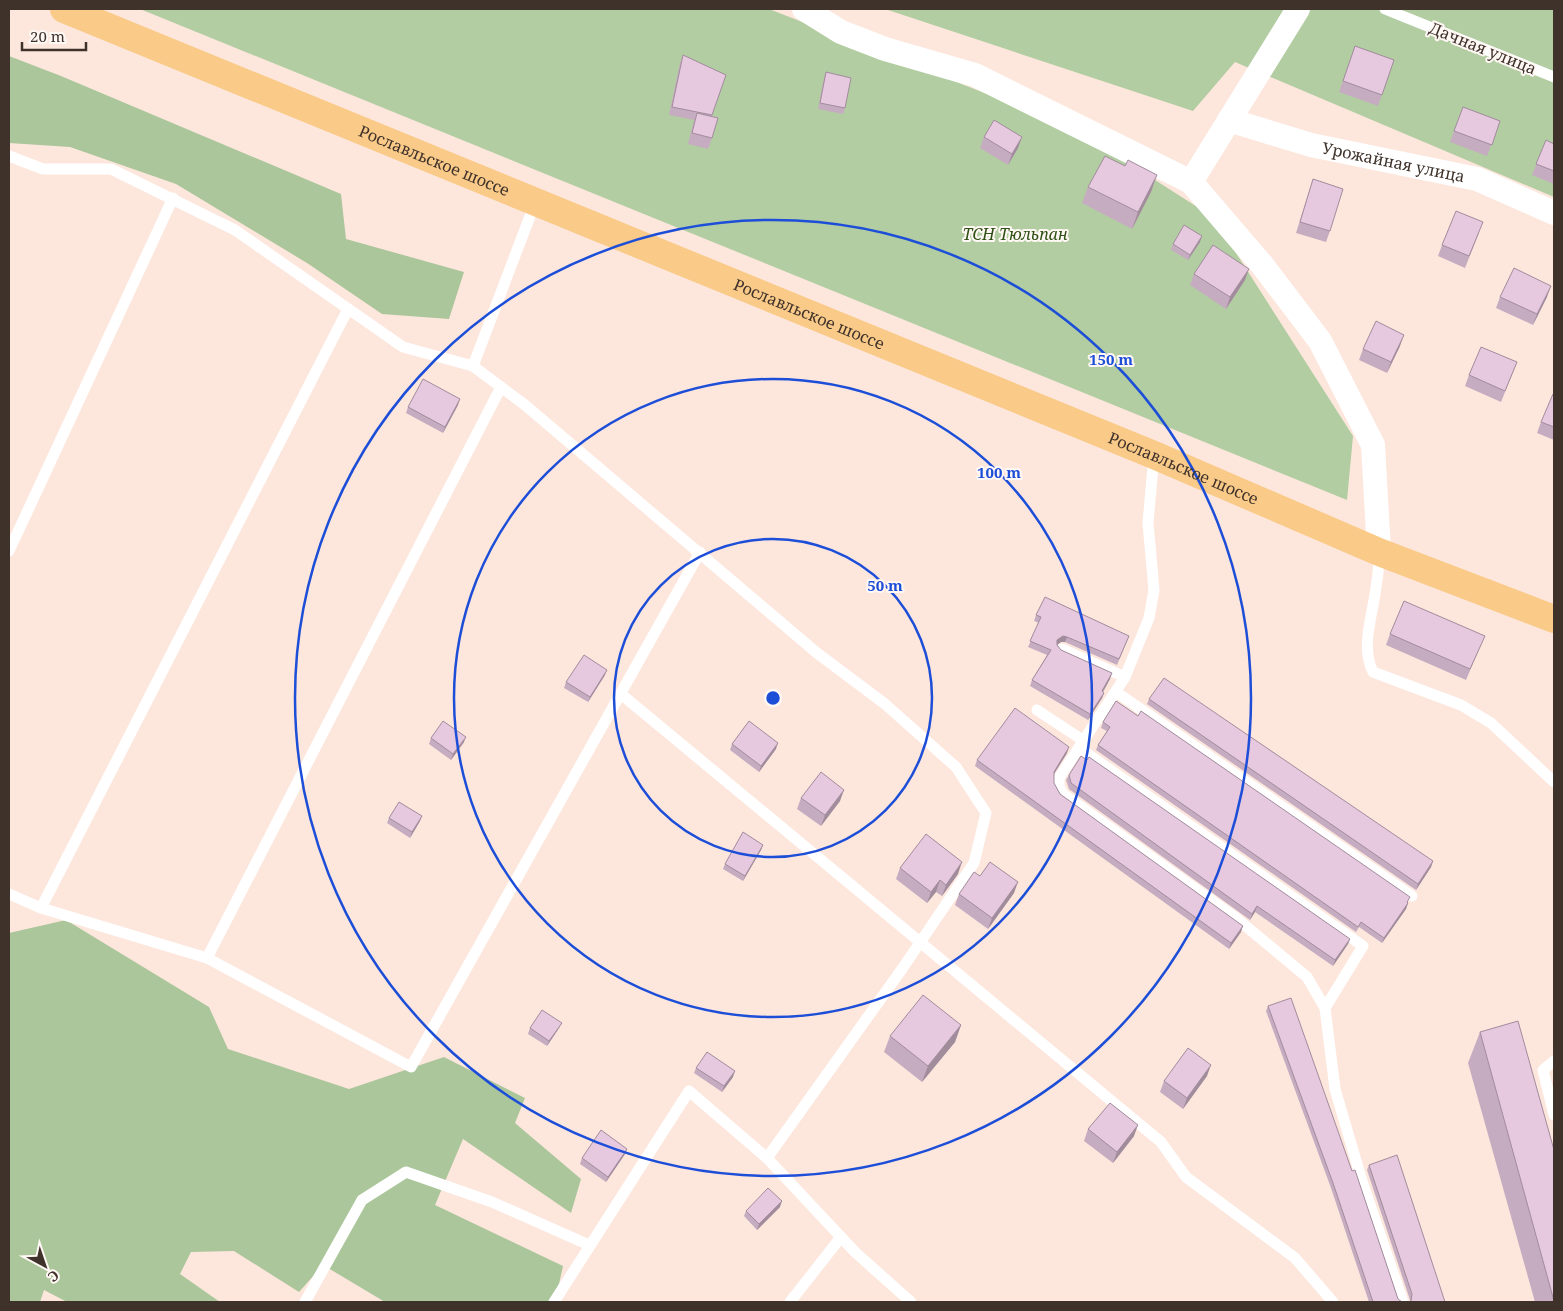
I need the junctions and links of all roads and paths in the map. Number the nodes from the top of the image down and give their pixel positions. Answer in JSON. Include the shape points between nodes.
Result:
{"nodes":[{"id":1,"x":64,"y":9,"type":"edge"},
{"id":2,"x":804,"y":9,"type":"edge"},
{"id":3,"x":1298,"y":9,"type":"edge"},
{"id":4,"x":1384,"y":9,"type":"edge"},
{"id":5,"x":105,"y":18,"type":"edge"},
{"id":6,"x":1554,"y":77,"type":"edge"},
{"id":7,"x":1229,"y":120,"type":"junction"},
{"id":8,"x":9,"y":156,"type":"edge"},
{"id":9,"x":1191,"y":182,"type":"junction"},
{"id":10,"x":173,"y":198,"type":"junction"},
{"id":11,"x":535,"y":202,"type":"junction"},
{"id":12,"x":1554,"y":213,"type":"edge"},
{"id":13,"x":348,"y":309,"type":"junction"},
{"id":14,"x":473,"y":366,"type":"junction"},
{"id":15,"x":501,"y":387,"type":"junction"},
{"id":16,"x":1154,"y":455,"type":"junction"},
{"id":17,"x":9,"y":552,"type":"edge"},
{"id":18,"x":700,"y":552,"type":"junction"},
{"id":19,"x":1380,"y":552,"type":"junction"},
{"id":20,"x":1554,"y":620,"type":"edge"},
{"id":21,"x":1062,"y":649,"type":"edge"},
{"id":22,"x":1125,"y":677,"type":"junction"},
{"id":23,"x":1116,"y":692,"type":"junction"},
{"id":24,"x":621,"y":694,"type":"junction"},
{"id":25,"x":1037,"y":710,"type":"dead end"},
{"id":26,"x":1081,"y":745,"type":"junction"},
{"id":27,"x":1554,"y":782,"type":"edge"},
{"id":28,"x":9,"y":894,"type":"edge"},
{"id":29,"x":1412,"y":896,"type":"edge"},
{"id":30,"x":42,"y":908,"type":"junction"},
{"id":31,"x":921,"y":942,"type":"junction"},
{"id":32,"x":207,"y":958,"type":"junction"},
{"id":33,"x":1325,"y":1008,"type":"junction"},
{"id":34,"x":1554,"y":1061,"type":"edge"},
{"id":35,"x":1554,"y":1115,"type":"edge"},
{"id":36,"x":767,"y":1158,"type":"junction"},
{"id":37,"x":841,"y":1237,"type":"junction"},
{"id":38,"x":589,"y":1245,"type":"junction"},
{"id":39,"x":305,"y":1302,"type":"edge"},
{"id":40,"x":554,"y":1302,"type":"edge"},
{"id":41,"x":790,"y":1302,"type":"edge"},
{"id":42,"x":911,"y":1302,"type":"edge"},
{"id":43,"x":1333,"y":1302,"type":"edge"},
{"id":44,"x":1403,"y":1302,"type":"edge"}],
"edges":[{"from":1,"to":5,"type":"main road","name":"Рославльское шоссе"},
{"from":2,"to":9,"type":"street","via":[[841,32],[885,49],[974,75]]},
{"from":3,"to":7,"type":"street"},
{"from":4,"to":6,"type":"lane","name":"Дачная улица"},
{"from":5,"to":11,"type":"main road","name":"Рославльское шоссе"},
{"from":7,"to":9,"type":"street"},
{"from":7,"to":12,"type":"street","name":"Урожайная улица","via":[[1311,145],[1477,179]]},
{"from":8,"to":10,"type":"lane","via":[[43,169],[111,168]]},
{"from":9,"to":19,"type":"street","via":[[1320,341],[1373,446]]},
{"from":10,"to":13,"type":"lane","via":[[236,230]]},
{"from":10,"to":17,"type":"lane"},
{"from":11,"to":14,"type":"lane"},
{"from":11,"to":16,"type":"main road","name":"Рославльское шоссе"},
{"from":13,"to":14,"type":"lane","via":[[404,347]]},
{"from":13,"to":30,"type":"lane"},
{"from":14,"to":15,"type":"lane"},
{"from":15,"to":18,"type":"lane"},
{"from":15,"to":32,"type":"lane","via":[[250,880]]},
{"from":16,"to":19,"type":"main road","name":"Рославльское шоссе"},
{"from":16,"to":22,"type":"lane","via":[[1148,523],[1154,590],[1149,618]]},
{"from":18,"to":24,"type":"lane"},
{"from":18,"to":31,"type":"lane","via":[[817,653],[885,704],[956,767],[986,813],[974,863]]},
{"from":19,"to":20,"type":"main road","name":"Рославльское шоссе"},
{"from":19,"to":27,"type":"lane","via":[[1367,645],[1368,662],[1373,672],[1460,704],[1491,723]]},
{"from":21,"to":22,"type":"lane"},
{"from":22,"to":23,"type":"lane"},
{"from":23,"to":26,"type":"lane"},
{"from":23,"to":29,"type":"lane"},
{"from":24,"to":31,"type":"lane"},
{"from":24,"to":32,"type":"lane","via":[[411,1067]]},
{"from":25,"to":26,"type":"lane"},
{"from":26,"to":33,"type":"lane","via":[[1059,778],[1063,794],[1236,918],[1307,977]]},
{"from":26,"to":33,"type":"lane","via":[[1363,946]]},
{"from":28,"to":30,"type":"lane"},
{"from":30,"to":32,"type":"lane"},
{"from":31,"to":36,"type":"lane"},
{"from":31,"to":43,"type":"lane","via":[[1161,1142],[1186,1177],[1295,1258]]},
{"from":33,"to":44,"type":"lane","via":[[1335,1089]]},
{"from":34,"to":35,"type":"lane","via":[[1542,1070]]},
{"from":36,"to":37,"type":"lane"},
{"from":36,"to":38,"type":"lane","via":[[688,1092]]},
{"from":37,"to":41,"type":"lane"},
{"from":37,"to":42,"type":"lane"},
{"from":38,"to":39,"type":"lane","via":[[492,1202],[406,1172],[362,1200]]},
{"from":38,"to":40,"type":"lane"}]}
